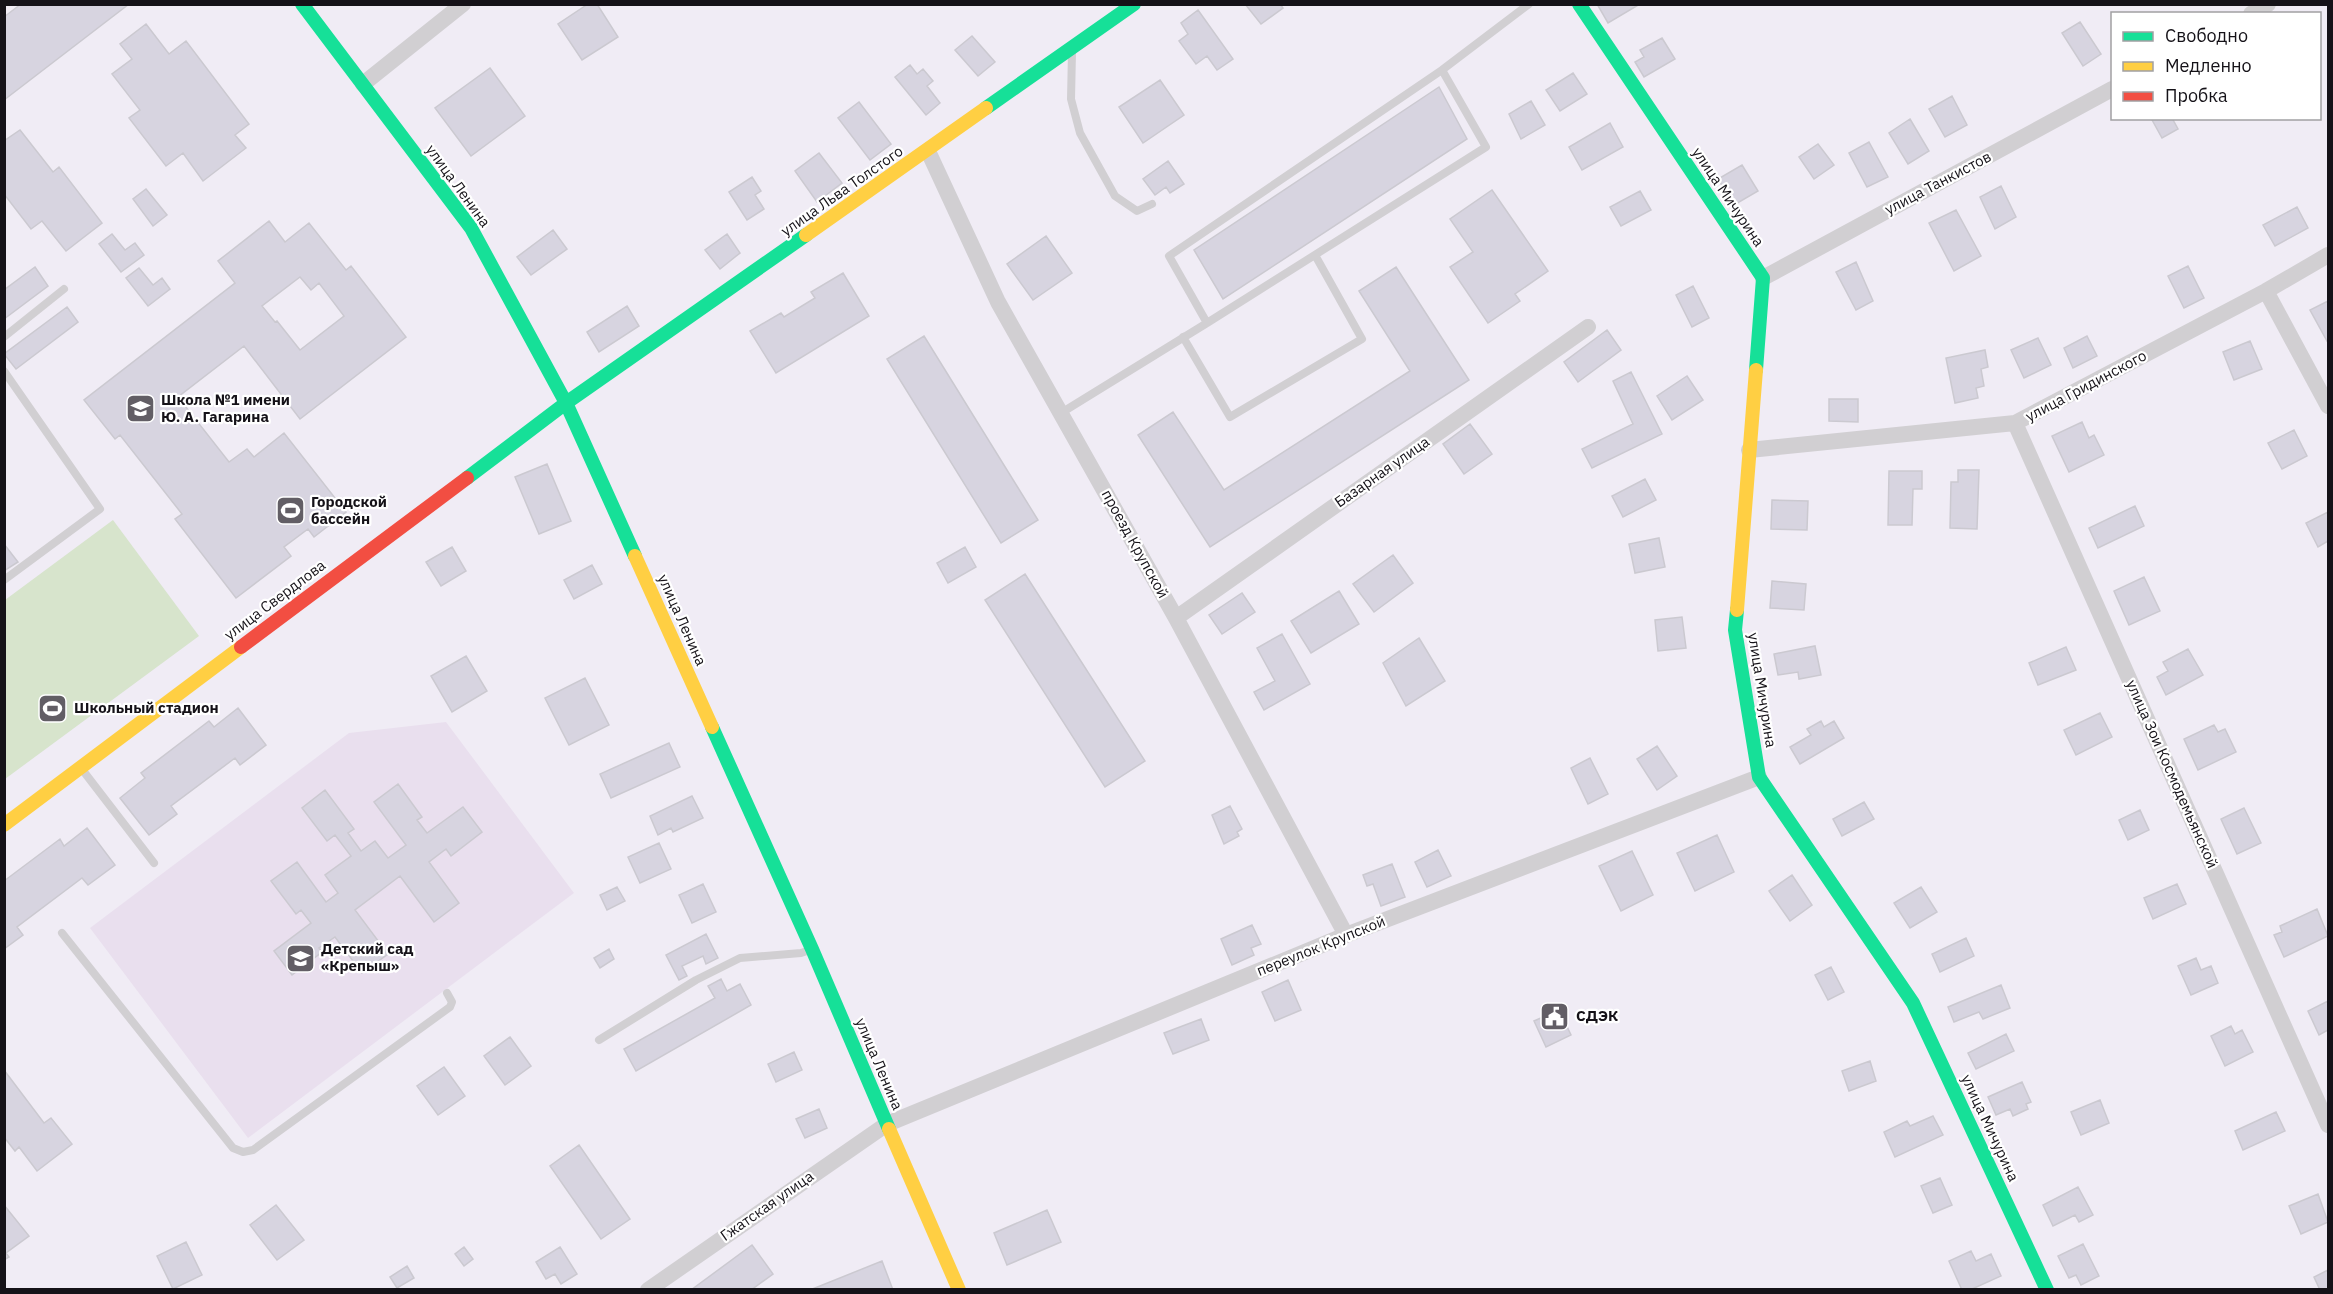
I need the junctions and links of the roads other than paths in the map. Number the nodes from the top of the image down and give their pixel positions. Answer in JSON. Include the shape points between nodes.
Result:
{"nodes":[{"id":1,"x":302,"y":4,"type":"edge"},
{"id":2,"x":463,"y":4,"type":"edge"},
{"id":3,"x":1134,"y":4,"type":"edge"},
{"id":4,"x":1529,"y":4,"type":"edge"},
{"id":5,"x":1579,"y":4,"type":"edge"},
{"id":6,"x":2268,"y":4,"type":"edge"},
{"id":7,"x":2254,"y":12,"type":"edge"},
{"id":8,"x":1072,"y":48,"type":"junction"},
{"id":9,"x":1442,"y":70,"type":"junction"},
{"id":10,"x":363,"y":84,"type":"junction"},
{"id":11,"x":2111,"y":89,"type":"edge"},
{"id":12,"x":927,"y":151,"type":"junction"},
{"id":13,"x":1152,"y":204,"type":"dead end"},
{"id":14,"x":1315,"y":255,"type":"junction"},
{"id":15,"x":2328,"y":255,"type":"edge"},
{"id":16,"x":1763,"y":278,"type":"junction"},
{"id":17,"x":64,"y":289,"type":"dead end"},
{"id":18,"x":2266,"y":291,"type":"junction"},
{"id":19,"x":1207,"y":323,"type":"junction"},
{"id":20,"x":1588,"y":327,"type":"dead end"},
{"id":21,"x":4,"y":338,"type":"edge"},
{"id":22,"x":1184,"y":338,"type":"junction"},
{"id":23,"x":4,"y":371,"type":"edge"},
{"id":24,"x":566,"y":403,"type":"junction"},
{"id":25,"x":2328,"y":406,"type":"edge"},
{"id":26,"x":1061,"y":413,"type":"junction"},
{"id":27,"x":2015,"y":423,"type":"junction"},
{"id":28,"x":1749,"y":450,"type":"junction"},
{"id":29,"x":4,"y":580,"type":"edge"},
{"id":30,"x":1176,"y":618,"type":"junction"},
{"id":31,"x":81,"y":768,"type":"junction"},
{"id":32,"x":1760,"y":777,"type":"junction"},
{"id":33,"x":4,"y":825,"type":"edge"},
{"id":34,"x":154,"y":863,"type":"dead end"},
{"id":35,"x":62,"y":933,"type":"dead end"},
{"id":36,"x":1346,"y":935,"type":"junction"},
{"id":37,"x":812,"y":950,"type":"junction"},
{"id":38,"x":447,"y":993,"type":"dead end"},
{"id":39,"x":599,"y":1040,"type":"dead end"},
{"id":40,"x":887,"y":1124,"type":"junction"},
{"id":41,"x":2328,"y":1125,"type":"edge"},
{"id":42,"x":648,"y":1290,"type":"edge"},
{"id":43,"x":959,"y":1290,"type":"edge"},
{"id":44,"x":2047,"y":1290,"type":"edge"}],
"edges":[{"from":1,"to":10,"type":"street","name":"улица Ленина"},
{"from":2,"to":10,"type":"street"},
{"from":3,"to":8,"type":"street","name":"улица Льва Толстого"},
{"from":4,"to":9,"type":"lane"},
{"from":5,"to":16,"type":"street","name":"улица Мичурина"},
{"from":6,"to":7,"type":"street"},
{"from":8,"to":12,"type":"street","name":"улица Льва Толстого"},
{"from":8,"to":13,"type":"lane","via":[[1071,99],[1080,133],[1114,196],[1137,211]]},
{"from":9,"to":14,"type":"lane","via":[[1486,147]]},
{"from":9,"to":19,"type":"lane","via":[[1169,256]]},
{"from":10,"to":24,"type":"street","name":"улица Ленина","via":[[471,228]]},
{"from":11,"to":16,"type":"street","name":"улица Танкистов"},
{"from":12,"to":24,"type":"street","name":"улица Льва Толстого"},
{"from":12,"to":26,"type":"street","name":"проезд Крупской","via":[[998,303]]},
{"from":14,"to":19,"type":"lane"},
{"from":14,"to":22,"type":"lane","via":[[1362,339],[1230,417]]},
{"from":15,"to":18,"type":"street","name":"улица Гридинского"},
{"from":16,"to":28,"type":"street","name":"улица Мичурина"},
{"from":17,"to":21,"type":"lane"},
{"from":18,"to":25,"type":"street"},
{"from":18,"to":27,"type":"street","name":"улица Гридинского"},
{"from":19,"to":22,"type":"lane"},
{"from":20,"to":30,"type":"street","name":"Базарная улица"},
{"from":22,"to":26,"type":"lane"},
{"from":23,"to":29,"type":"lane","via":[[100,510]]},
{"from":24,"to":31,"type":"street","name":"улица Свердлова"},
{"from":24,"to":37,"type":"street","name":"улица Ленина"},
{"from":26,"to":30,"type":"street","name":"проезд Крупской"},
{"from":27,"to":28,"type":"street","name":"улица Гридинского"},
{"from":27,"to":41,"type":"street","name":"улица Зои Космодемьянской"},
{"from":28,"to":32,"type":"street","name":"улица Мичурина","via":[[1735,630]]},
{"from":30,"to":36,"type":"street","name":"проезд Крупской"},
{"from":31,"to":33,"type":"street","name":"улица Свердлова"},
{"from":31,"to":34,"type":"lane"},
{"from":32,"to":36,"type":"street","name":"переулок Крупской"},
{"from":32,"to":44,"type":"street","name":"улица Мичурина","via":[[1913,1003]]},
{"from":35,"to":38,"type":"lane","via":[[233,1148],[243,1152],[253,1150],[450,1007],[452,1002]]},
{"from":36,"to":40,"type":"street","name":"переулок Крупской"},
{"from":37,"to":39,"type":"lane","via":[[741,958],[696,980]]},
{"from":37,"to":40,"type":"street","name":"улица Ленина"},
{"from":40,"to":42,"type":"street","name":"Гжатская улица"},
{"from":40,"to":43,"type":"street","name":"улица Ленина"}]}
